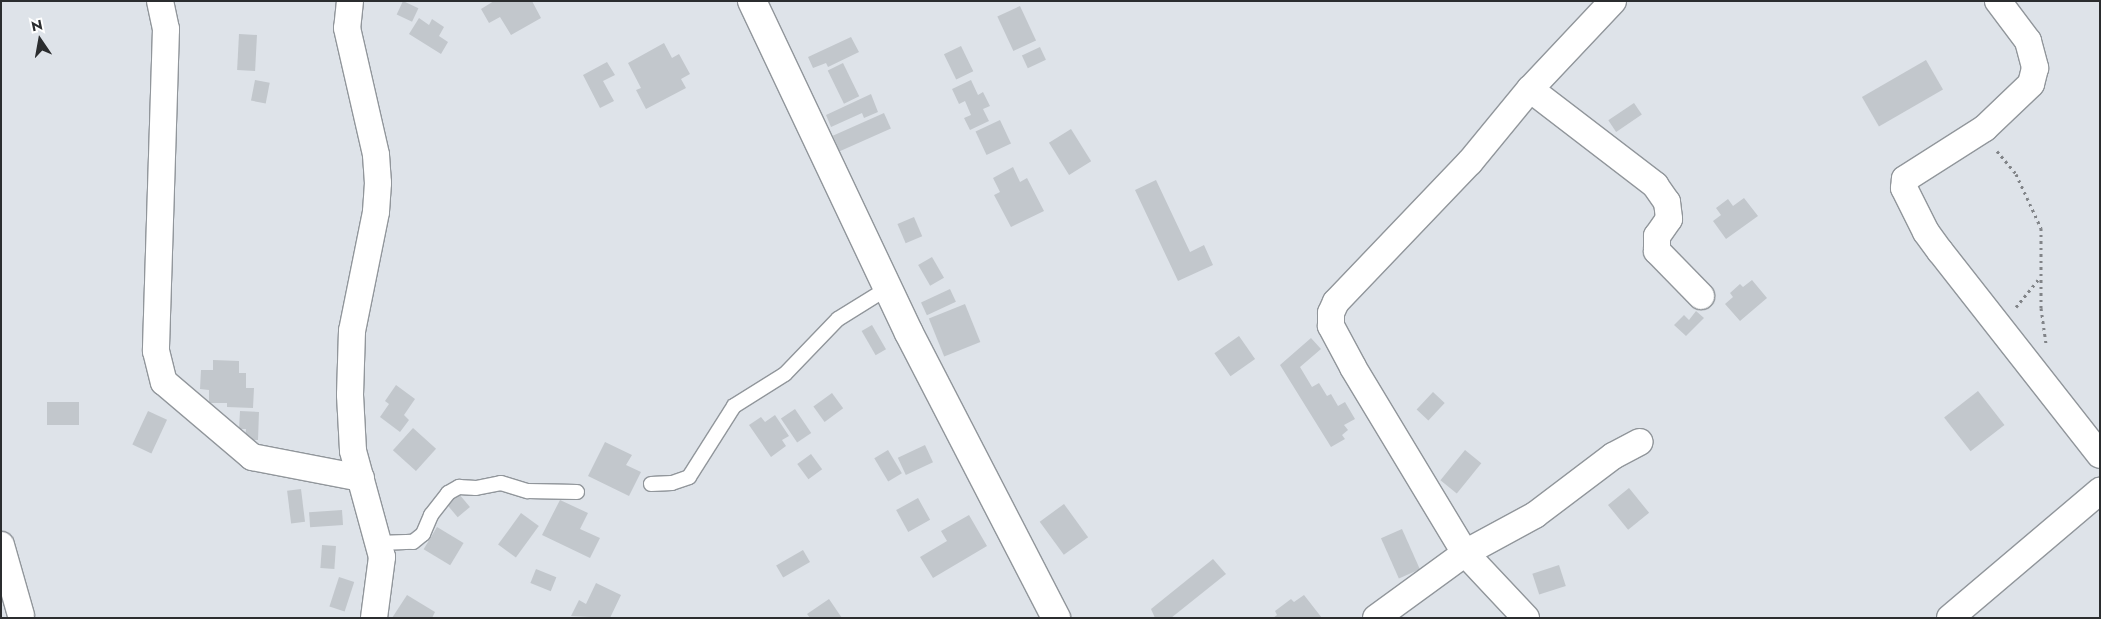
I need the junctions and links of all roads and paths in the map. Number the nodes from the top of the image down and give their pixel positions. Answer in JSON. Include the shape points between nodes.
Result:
{"nodes":[{"id":1,"x":160,"y":1,"type":"edge"},
{"id":2,"x":350,"y":1,"type":"edge"},
{"id":3,"x":752,"y":1,"type":"edge"},
{"id":4,"x":1613,"y":1,"type":"edge"},
{"id":5,"x":1998,"y":1,"type":"edge"},
{"id":6,"x":1530,"y":90,"type":"junction"},
{"id":7,"x":1984,"y":128,"type":"junction"},
{"id":8,"x":2040,"y":277,"type":"junction"},
{"id":9,"x":888,"y":288,"type":"junction"},
{"id":10,"x":1701,"y":296,"type":"dead end"},
{"id":11,"x":2001,"y":329,"type":"junction"},
{"id":12,"x":2046,"y":348,"type":"dead end"},
{"id":13,"x":1639,"y":442,"type":"dead end"},
{"id":14,"x":2100,"y":455,"type":"edge"},
{"id":15,"x":361,"y":478,"type":"junction"},
{"id":16,"x":651,"y":484,"type":"dead end"},
{"id":17,"x":2100,"y":491,"type":"edge"},
{"id":18,"x":577,"y":492,"type":"dead end"},
{"id":19,"x":378,"y":543,"type":"junction"},
{"id":20,"x":1,"y":545,"type":"edge"},
{"id":21,"x":1465,"y":553,"type":"junction"},
{"id":22,"x":21,"y":615,"type":"dead end"},
{"id":23,"x":374,"y":618,"type":"edge"},
{"id":24,"x":1056,"y":618,"type":"edge"},
{"id":25,"x":1376,"y":618,"type":"edge"},
{"id":26,"x":1526,"y":618,"type":"edge"},
{"id":27,"x":1950,"y":618,"type":"edge"}],
"edges":[{"from":1,"to":15,"type":"street","via":[[166,29],[156,351],[164,382],[252,456]]},
{"from":2,"to":15,"type":"street","via":[[347,28],[376,155],[378,183],[376,212],[352,331],[350,405],[353,451]]},
{"from":3,"to":9,"type":"street"},
{"from":4,"to":6,"type":"street"},
{"from":5,"to":7,"type":"street","via":[[2028,41],[2035,68],[2031,84]]},
{"from":6,"to":10,"type":"street","via":[[1655,185],[1667,202],[1669,219],[1657,236],[1657,252]]},
{"from":6,"to":21,"type":"street","via":[[1470,162],[1336,302],[1331,313],[1331,326]]},
{"from":7,"to":8,"type":"path","via":[[1989,142],[2016,174],[2041,228]]},
{"from":7,"to":11,"type":"street","via":[[1905,178],[1904,188],[1926,232]]},
{"from":8,"to":11,"type":"path"},
{"from":8,"to":12,"type":"path"},
{"from":9,"to":16,"type":"lane","via":[[838,320],[784,374],[734,406],[689,477],[672,484]]},
{"from":9,"to":24,"type":"street"},
{"from":11,"to":14,"type":"street"},
{"from":13,"to":21,"type":"street","via":[[1613,456],[1535,515]]},
{"from":15,"to":19,"type":"street"},
{"from":17,"to":27,"type":"street"},
{"from":18,"to":19,"type":"lane","via":[[528,492],[500,483],[476,488],[459,486],[448,493],[431,515],[423,534],[414,542]]},
{"from":19,"to":23,"type":"street","via":[[382,557]]},
{"from":20,"to":22,"type":"street"},
{"from":21,"to":25,"type":"street"},
{"from":21,"to":26,"type":"street"}]}
